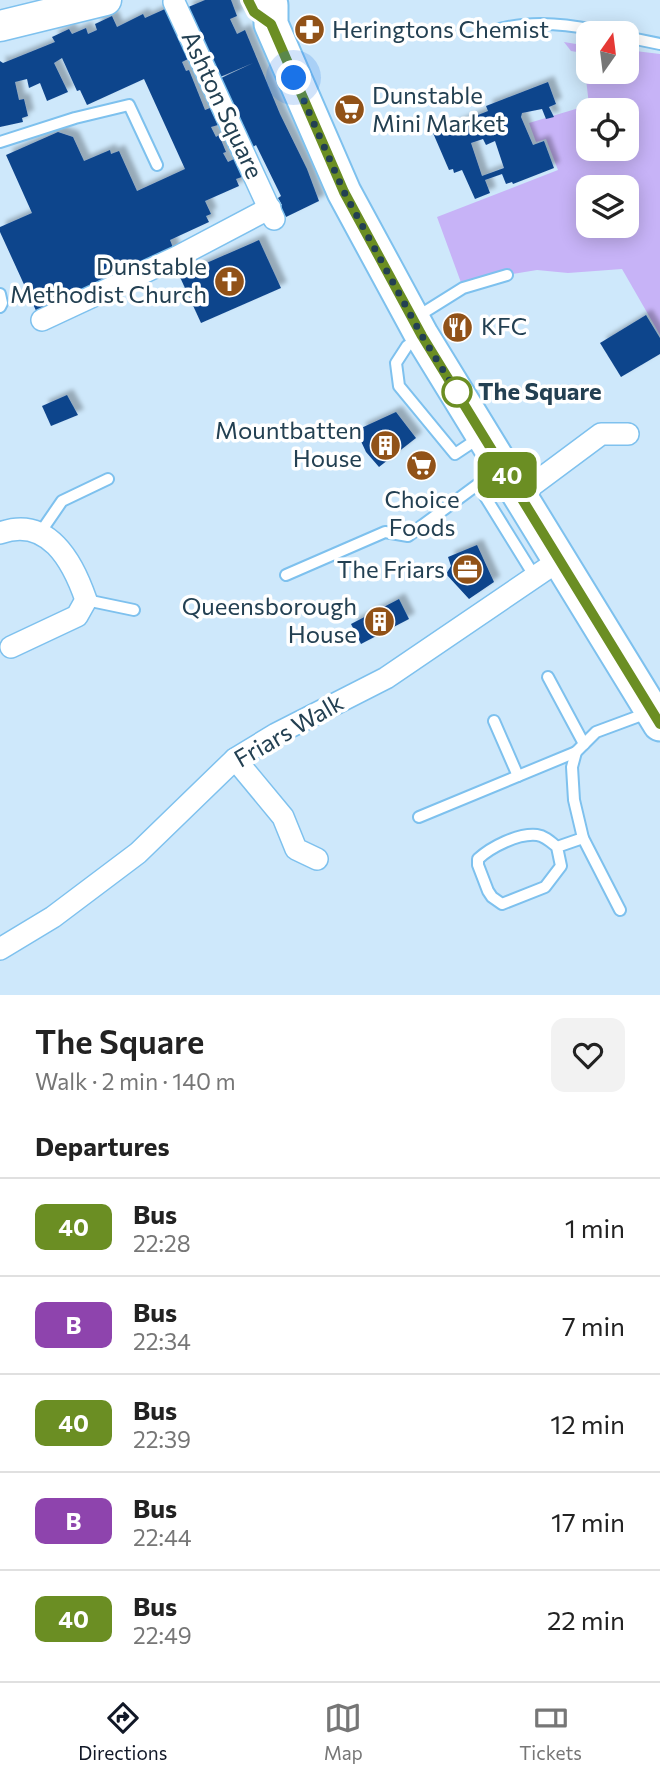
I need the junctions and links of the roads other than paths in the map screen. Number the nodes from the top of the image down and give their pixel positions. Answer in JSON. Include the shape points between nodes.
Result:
{"nodes":[{"id":1,"x":106,"y":0,"type":"edge"},
{"id":2,"x":248,"y":0,"type":"edge"},
{"id":3,"x":174,"y":2,"type":"dead end"},
{"id":4,"x":61,"y":6,"type":"edge"},
{"id":5,"x":270,"y":12,"type":"edge"},
{"id":6,"x":15,"y":17,"type":"edge"},
{"id":7,"x":576,"y":28,"type":"edge"},
{"id":8,"x":496,"y":30,"type":"dead end"},
{"id":9,"x":639,"y":40,"type":"edge"},
{"id":10,"x":660,"y":44,"type":"edge"},
{"id":11,"x":0,"y":142,"type":"edge"},
{"id":12,"x":157,"y":165,"type":"dead end"},
{"id":13,"x":507,"y":275,"type":"dead end"},
{"id":14,"x":0,"y":294,"type":"edge"},
{"id":15,"x":0,"y":307,"type":"edge"},
{"id":16,"x":42,"y":320,"type":"dead end"},
{"id":17,"x":418,"y":328,"type":"junction"},
{"id":18,"x":628,"y":433,"type":"dead end"},
{"id":19,"x":483,"y":436,"type":"junction"},
{"id":20,"x":490,"y":476,"type":"junction"},
{"id":21,"x":108,"y":479,"type":"dead end"},
{"id":22,"x":519,"y":495,"type":"junction"},
{"id":23,"x":0,"y":533,"type":"edge"},
{"id":24,"x":40,"y":533,"type":"junction"},
{"id":25,"x":548,"y":569,"type":"junction"},
{"id":26,"x":286,"y":575,"type":"dead end"},
{"id":27,"x":86,"y":600,"type":"junction"},
{"id":28,"x":134,"y":610,"type":"dead end"},
{"id":29,"x":5,"y":650,"type":"edge"},
{"id":30,"x":548,"y":677,"type":"dead end"},
{"id":31,"x":657,"y":714,"type":"edge"},
{"id":32,"x":494,"y":721,"type":"dead end"},
{"id":33,"x":580,"y":748,"type":"junction"},
{"id":34,"x":235,"y":758,"type":"junction"},
{"id":35,"x":518,"y":776,"type":"junction"},
{"id":36,"x":419,"y":817,"type":"dead end"},
{"id":37,"x":583,"y":838,"type":"junction"},
{"id":38,"x":556,"y":846,"type":"junction"},
{"id":39,"x":317,"y":859,"type":"dead end"},
{"id":40,"x":620,"y":911,"type":"dead end"},
{"id":41,"x":0,"y":949,"type":"edge"}],
"edges":[{"from":1,"to":4,"type":"main road"},
{"from":2,"to":5,"type":"main road","via":[[254,12]]},
{"from":3,"to":16,"type":"street","name":"Ashton Square","via":[[272,215]]},
{"from":4,"to":6,"type":"main road"},
{"from":5,"to":17,"type":"main road","via":[[344,192]]},
{"from":7,"to":8,"type":"lane","via":[[514,25]]},
{"from":9,"to":10,"type":"lane"},
{"from":11,"to":12,"type":"lane","via":[[129,106]]},
{"from":13,"to":17,"type":"lane","via":[[463,288]]},
{"from":14,"to":15,"type":"lane"},
{"from":17,"to":19,"type":"main road"},
{"from":17,"to":19,"type":"lane","via":[[396,363],[399,386],[455,454]]},
{"from":18,"to":22,"type":"street","via":[[601,434]]},
{"from":19,"to":20,"type":"main road"},
{"from":20,"to":22,"type":"main road"},
{"from":20,"to":25,"type":"lane"},
{"from":20,"to":26,"type":"lane","via":[[408,536],[385,532]]},
{"from":21,"to":24,"type":"lane","via":[[62,501]]},
{"from":22,"to":25,"type":"main road"},
{"from":23,"to":24,"type":"street","via":[[22,528]]},
{"from":24,"to":27,"type":"street","via":[[54,541]]},
{"from":25,"to":31,"type":"main road"},
{"from":25,"to":34,"type":"street","name":"Friars Walk","via":[[386,678]]},
{"from":27,"to":28,"type":"lane"},
{"from":27,"to":29,"type":"street","via":[[77,616]]},
{"from":30,"to":33,"type":"lane"},
{"from":31,"to":33,"type":"lane","via":[[596,732]]},
{"from":32,"to":35,"type":"lane"},
{"from":33,"to":35,"type":"lane"},
{"from":33,"to":37,"type":"lane","via":[[572,767],[573,800]]},
{"from":34,"to":39,"type":"street","via":[[283,817],[296,849]]},
{"from":34,"to":41,"type":"street","name":"Friars Walk","via":[[138,853]]},
{"from":35,"to":36,"type":"lane"},
{"from":37,"to":38,"type":"lane"},
{"from":37,"to":40,"type":"lane"},
{"from":38,"to":38,"type":"lane","via":[[537,835],[486,851],[478,865],[492,898],[502,904],[545,887],[561,866]]}]}
